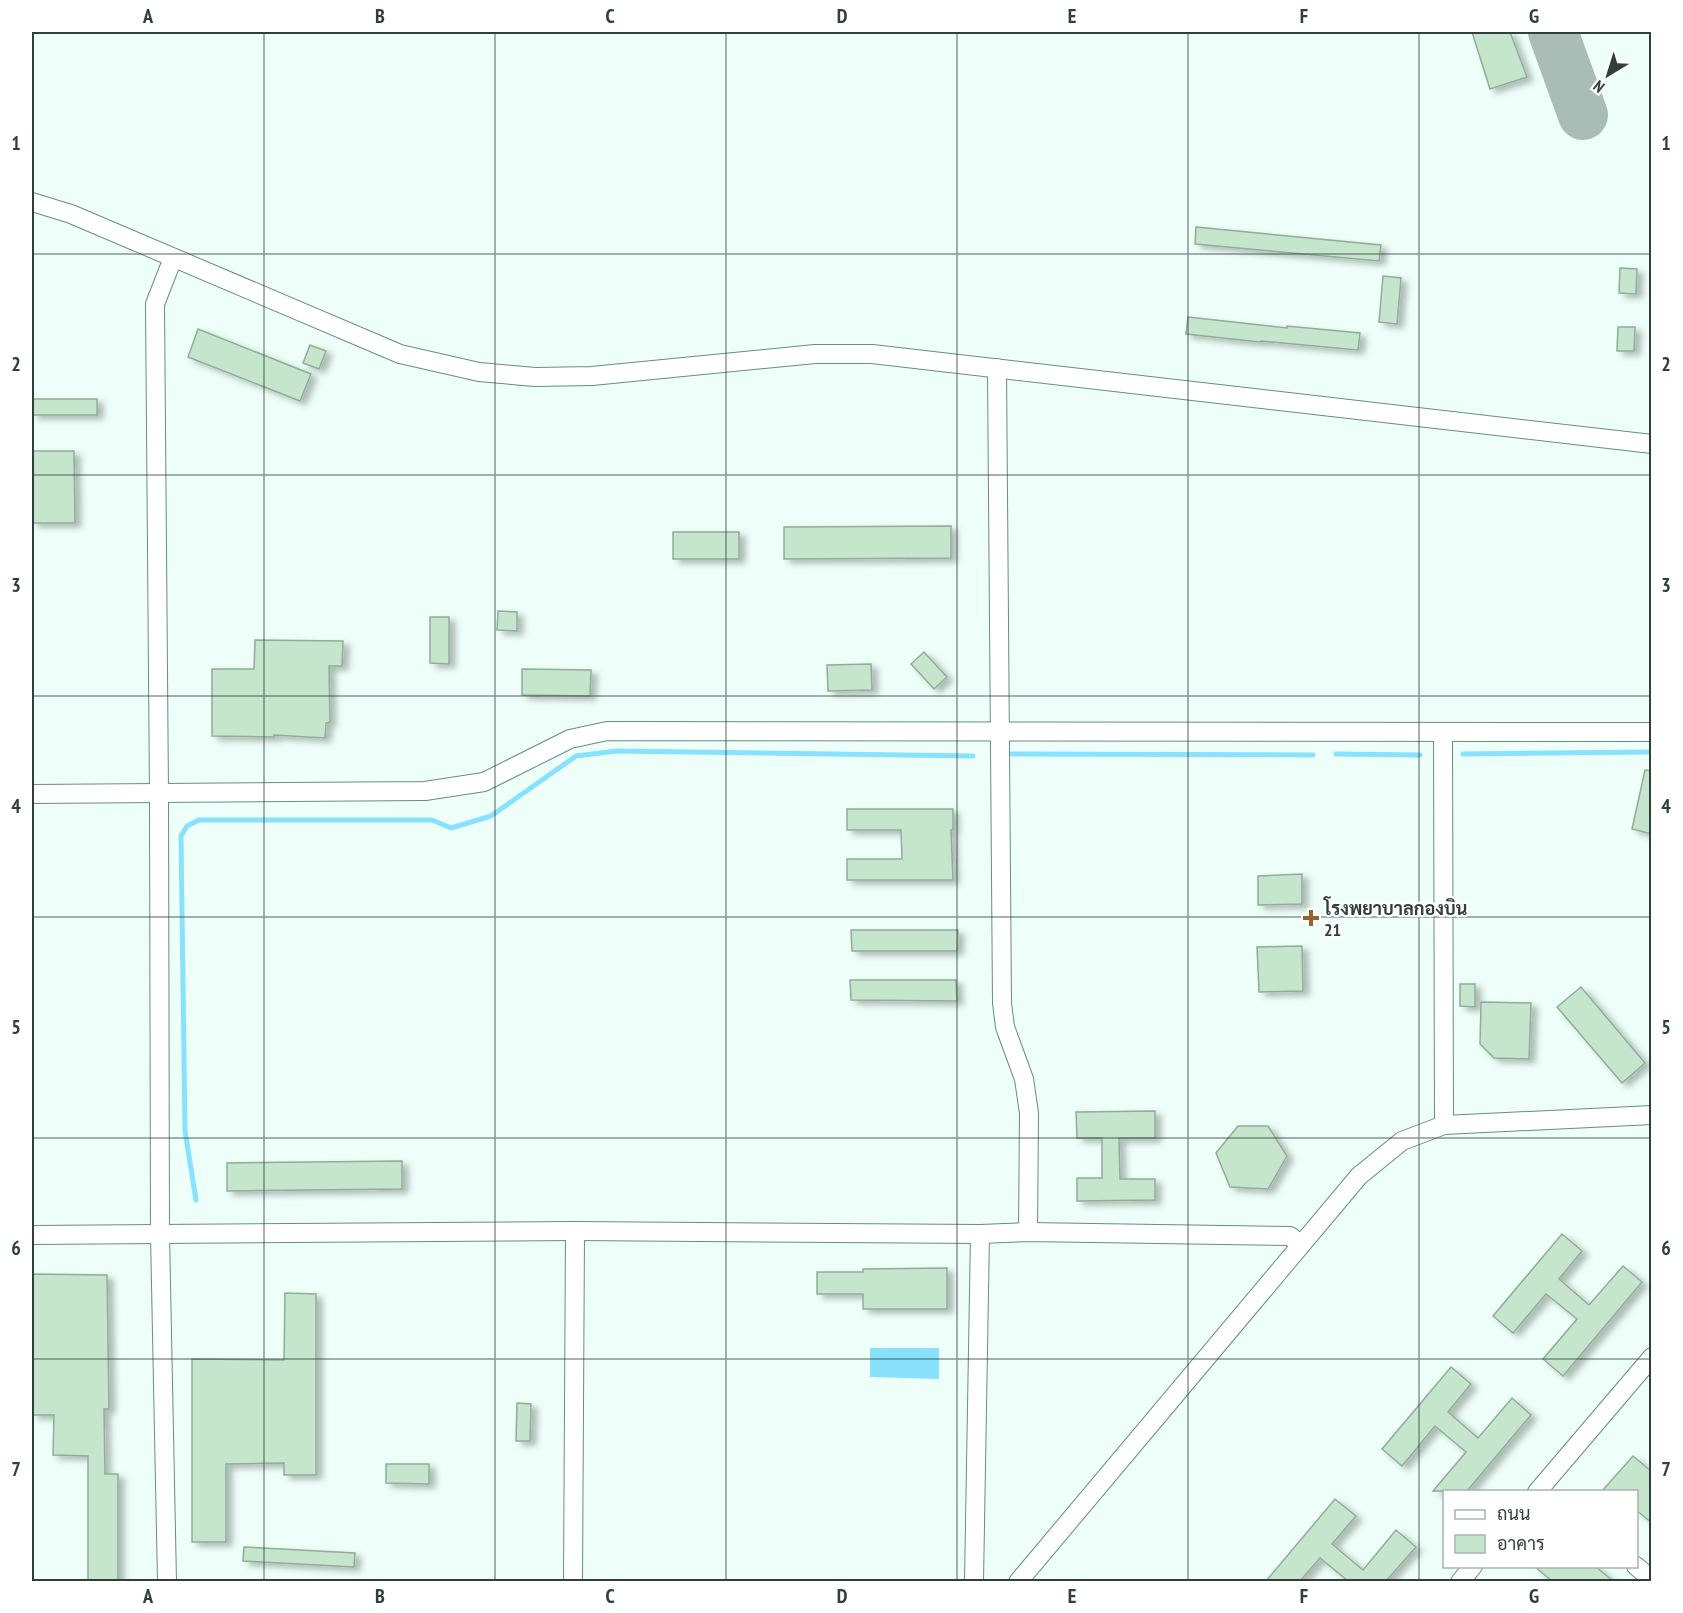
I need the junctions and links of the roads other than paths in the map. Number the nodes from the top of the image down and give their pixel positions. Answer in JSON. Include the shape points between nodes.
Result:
{"nodes":[{"id":1,"x":32,"y":202,"type":"edge"},
{"id":2,"x":173,"y":258,"type":"junction"},
{"id":3,"x":997,"y":368,"type":"junction"},
{"id":4,"x":1652,"y":444,"type":"edge"},
{"id":5,"x":1000,"y":731,"type":"junction"},
{"id":6,"x":1652,"y":732,"type":"edge"},
{"id":7,"x":1443,"y":733,"type":"junction"},
{"id":8,"x":32,"y":794,"type":"edge"},
{"id":9,"x":159,"y":794,"type":"junction"},
{"id":10,"x":1652,"y":1115,"type":"edge"},
{"id":11,"x":1444,"y":1125,"type":"junction"},
{"id":12,"x":574,"y":1231,"type":"junction"},
{"id":13,"x":1028,"y":1232,"type":"junction"},
{"id":14,"x":160,"y":1234,"type":"junction"},
{"id":15,"x":980,"y":1234,"type":"junction"},
{"id":16,"x":32,"y":1235,"type":"edge"},
{"id":17,"x":1301,"y":1245,"type":"junction"},
{"id":18,"x":1652,"y":1357,"type":"edge"},
{"id":19,"x":1543,"y":1490,"type":"edge"},
{"id":20,"x":1471,"y":1568,"type":"edge"},
{"id":21,"x":1638,"y":1568,"type":"edge"},
{"id":22,"x":1652,"y":1580,"type":"edge"},
{"id":23,"x":167,"y":1581,"type":"edge"},
{"id":24,"x":573,"y":1581,"type":"edge"},
{"id":25,"x":974,"y":1581,"type":"edge"},
{"id":26,"x":1018,"y":1581,"type":"edge"},
{"id":27,"x":1460,"y":1581,"type":"edge"}],
"edges":[{"from":1,"to":2,"type":"lane","via":[[71,214]]},
{"from":2,"to":3,"type":"lane","via":[[400,354],[479,372],[535,377],[592,376],[826,354],[872,354]]},
{"from":2,"to":9,"type":"lane","via":[[155,304]]},
{"from":3,"to":4,"type":"lane"},
{"from":3,"to":5,"type":"lane"},
{"from":5,"to":7,"type":"lane"},
{"from":5,"to":9,"type":"lane","via":[[607,731],[570,739],[484,782],[460,787],[425,791]]},
{"from":5,"to":13,"type":"lane","via":[[1002,1003],[1005,1027],[1024,1079],[1029,1113]]},
{"from":6,"to":7,"type":"lane"},
{"from":7,"to":11,"type":"lane"},
{"from":8,"to":9,"type":"lane"},
{"from":9,"to":14,"type":"lane"},
{"from":10,"to":11,"type":"lane"},
{"from":11,"to":17,"type":"lane","via":[[1402,1142],[1359,1176]]},
{"from":12,"to":14,"type":"lane"},
{"from":12,"to":15,"type":"lane"},
{"from":12,"to":24,"type":"lane"},
{"from":13,"to":15,"type":"lane"},
{"from":13,"to":17,"type":"lane","via":[[1290,1236]]},
{"from":14,"to":16,"type":"lane"},
{"from":14,"to":23,"type":"lane"},
{"from":15,"to":25,"type":"lane"},
{"from":17,"to":26,"type":"lane"},
{"from":18,"to":19,"type":"lane"},
{"from":20,"to":27,"type":"lane"},
{"from":21,"to":22,"type":"lane"}]}
